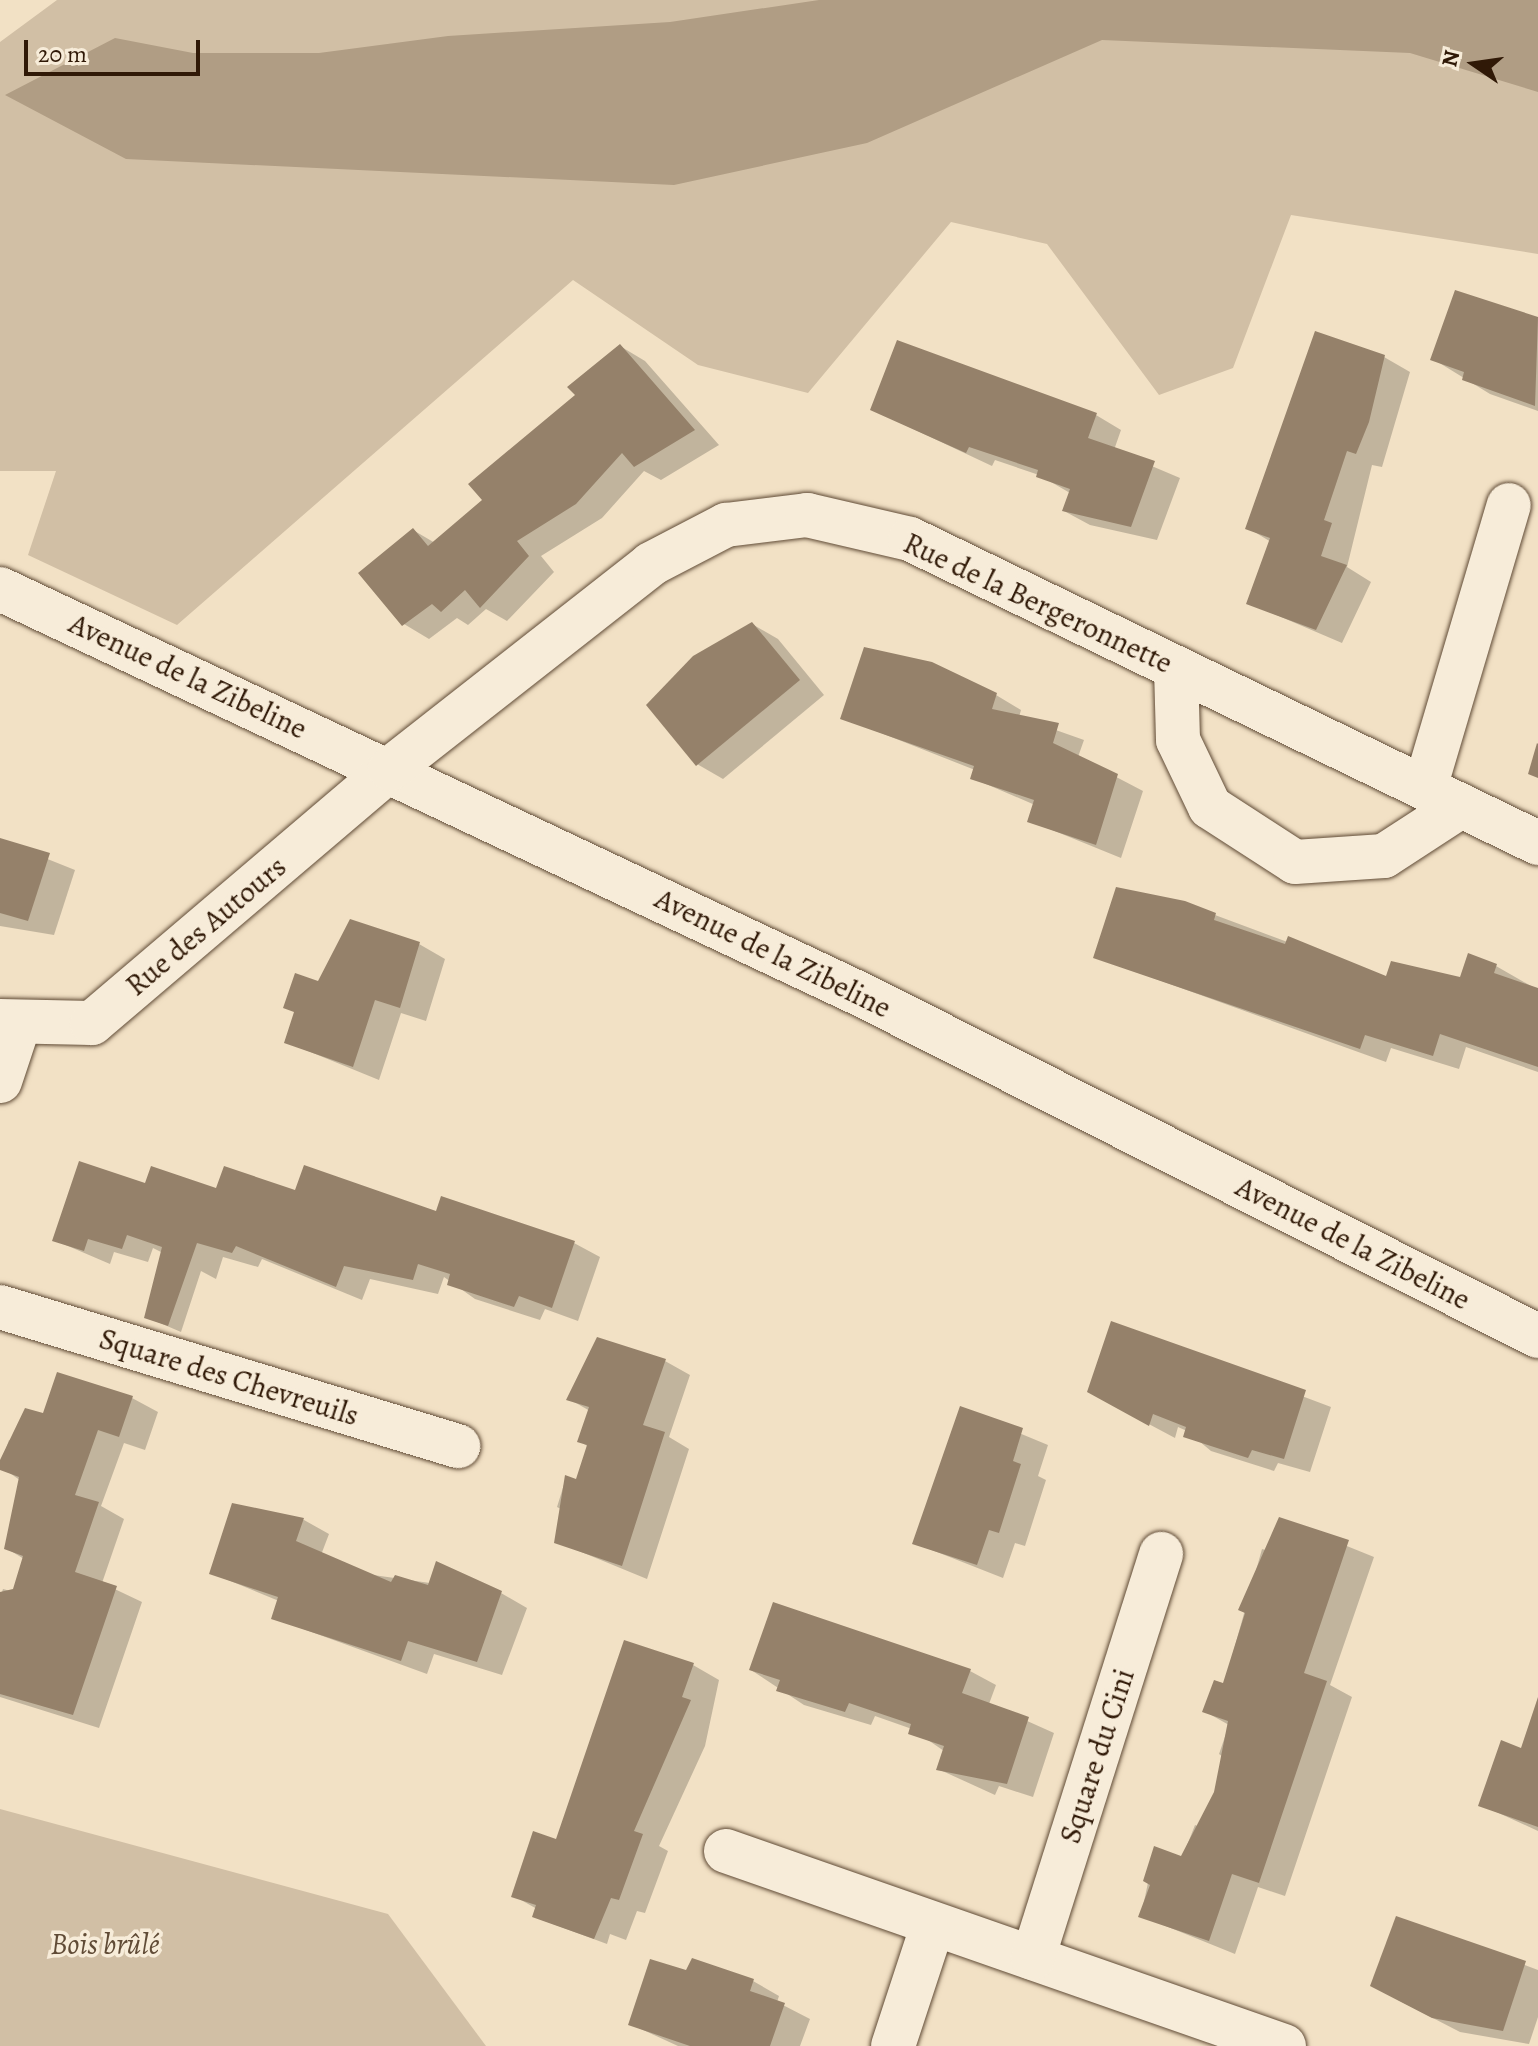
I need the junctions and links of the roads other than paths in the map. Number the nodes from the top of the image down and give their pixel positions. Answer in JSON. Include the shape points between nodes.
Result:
{"nodes":[{"id":1,"x":1509,"y":505,"type":"dead end"},
{"id":2,"x":0,"y":589,"type":"edge"},
{"id":3,"x":1176,"y":668,"type":"junction"},
{"id":4,"x":390,"y":769,"type":"junction"},
{"id":5,"x":1443,"y":797,"type":"junction"},
{"id":6,"x":1538,"y":843,"type":"edge"},
{"id":7,"x":9,"y":1024,"type":"edge"},
{"id":8,"x":0,"y":1081,"type":"edge"},
{"id":9,"x":0,"y":1307,"type":"edge"},
{"id":10,"x":1538,"y":1336,"type":"edge"},
{"id":11,"x":458,"y":1446,"type":"dead end"},
{"id":12,"x":1161,"y":1554,"type":"dead end"},
{"id":13,"x":726,"y":1851,"type":"dead end"},
{"id":14,"x":933,"y":1924,"type":"junction"},
{"id":15,"x":1033,"y":1958,"type":"junction"},
{"id":16,"x":893,"y":2046,"type":"edge"},
{"id":17,"x":1284,"y":2046,"type":"edge"}],
"edges":[{"from":1,"to":5,"type":"street"},
{"from":2,"to":4,"type":"street","name":"Avenue de la Zibeline"},
{"from":3,"to":4,"type":"street","name":"Rue de la Bergeronnette","via":[[910,539],[807,515],[726,525],[651,564]]},
{"from":3,"to":5,"type":"street","name":"Rue de la Bergeronnette"},
{"from":3,"to":5,"type":"street","via":[[1178,740],[1210,807],[1295,862],[1384,856]]},
{"from":4,"to":7,"type":"street","name":"Rue des Autours","via":[[92,1023]]},
{"from":4,"to":10,"type":"street","name":"Avenue de la Zibeline","via":[[864,996]]},
{"from":5,"to":6,"type":"street","name":"Rue de la Bergeronnette"},
{"from":7,"to":8,"type":"street"},
{"from":9,"to":11,"type":"street","name":"Square des Chevreuils"},
{"from":12,"to":15,"type":"street","name":"Square du Cini"},
{"from":13,"to":14,"type":"street"},
{"from":14,"to":15,"type":"street"},
{"from":14,"to":16,"type":"street"},
{"from":15,"to":17,"type":"street"}]}
